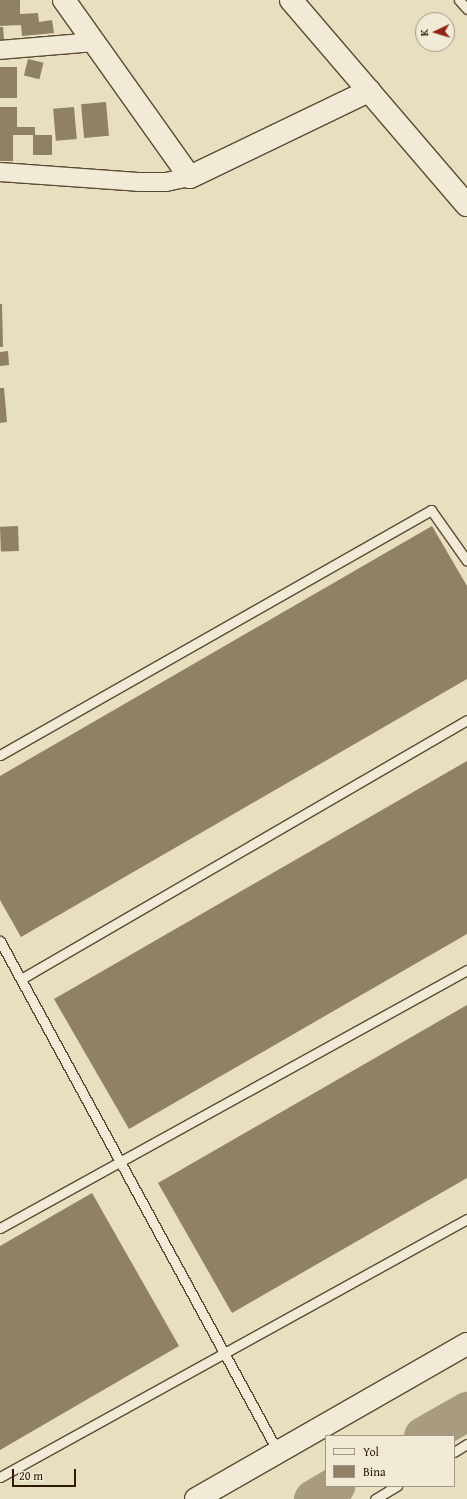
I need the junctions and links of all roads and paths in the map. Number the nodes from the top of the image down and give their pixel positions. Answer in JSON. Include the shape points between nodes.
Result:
{"nodes":[{"id":1,"x":64,"y":0,"type":"edge"},
{"id":2,"x":291,"y":0,"type":"edge"},
{"id":3,"x":459,"y":0,"type":"edge"},
{"id":4,"x":467,"y":9,"type":"edge"},
{"id":5,"x":95,"y":42,"type":"junction"},
{"id":6,"x":0,"y":50,"type":"edge"},
{"id":7,"x":369,"y":91,"type":"junction"},
{"id":8,"x":0,"y":172,"type":"edge"},
{"id":9,"x":190,"y":178,"type":"junction"},
{"id":10,"x":467,"y":205,"type":"edge"},
{"id":11,"x":467,"y":562,"type":"edge"},
{"id":12,"x":467,"y":720,"type":"edge"},
{"id":13,"x":0,"y":754,"type":"edge"},
{"id":14,"x":0,"y":941,"type":"edge"},
{"id":15,"x":467,"y":970,"type":"edge"},
{"id":16,"x":21,"y":979,"type":"junction"},
{"id":17,"x":120,"y":1162,"type":"junction"},
{"id":18,"x":467,"y":1219,"type":"edge"},
{"id":19,"x":0,"y":1228,"type":"edge"},
{"id":20,"x":467,"y":1344,"type":"edge"},
{"id":21,"x":225,"y":1355,"type":"junction"},
{"id":22,"x":467,"y":1444,"type":"edge"},
{"id":23,"x":455,"y":1451,"type":"edge"},
{"id":24,"x":278,"y":1452,"type":"junction"},
{"id":25,"x":0,"y":1477,"type":"edge"},
{"id":26,"x":395,"y":1487,"type":"edge"},
{"id":27,"x":196,"y":1499,"type":"edge"},
{"id":28,"x":375,"y":1499,"type":"edge"}],
"edges":[{"from":1,"to":5,"type":"main road"},
{"from":2,"to":7,"type":"main road"},
{"from":3,"to":4,"type":"lane"},
{"from":5,"to":6,"type":"street"},
{"from":5,"to":9,"type":"main road"},
{"from":7,"to":9,"type":"main road"},
{"from":7,"to":10,"type":"main road"},
{"from":8,"to":9,"type":"street","via":[[138,182],[166,182]]},
{"from":11,"to":13,"type":"lane","via":[[431,510]]},
{"from":12,"to":16,"type":"lane"},
{"from":14,"to":16,"type":"lane"},
{"from":15,"to":17,"type":"lane"},
{"from":16,"to":17,"type":"lane"},
{"from":17,"to":19,"type":"lane"},
{"from":17,"to":21,"type":"lane"},
{"from":18,"to":21,"type":"lane"},
{"from":20,"to":24,"type":"main road"},
{"from":21,"to":24,"type":"lane"},
{"from":21,"to":25,"type":"lane"},
{"from":22,"to":23,"type":"lane"},
{"from":24,"to":27,"type":"main road"},
{"from":26,"to":28,"type":"lane"}]}
